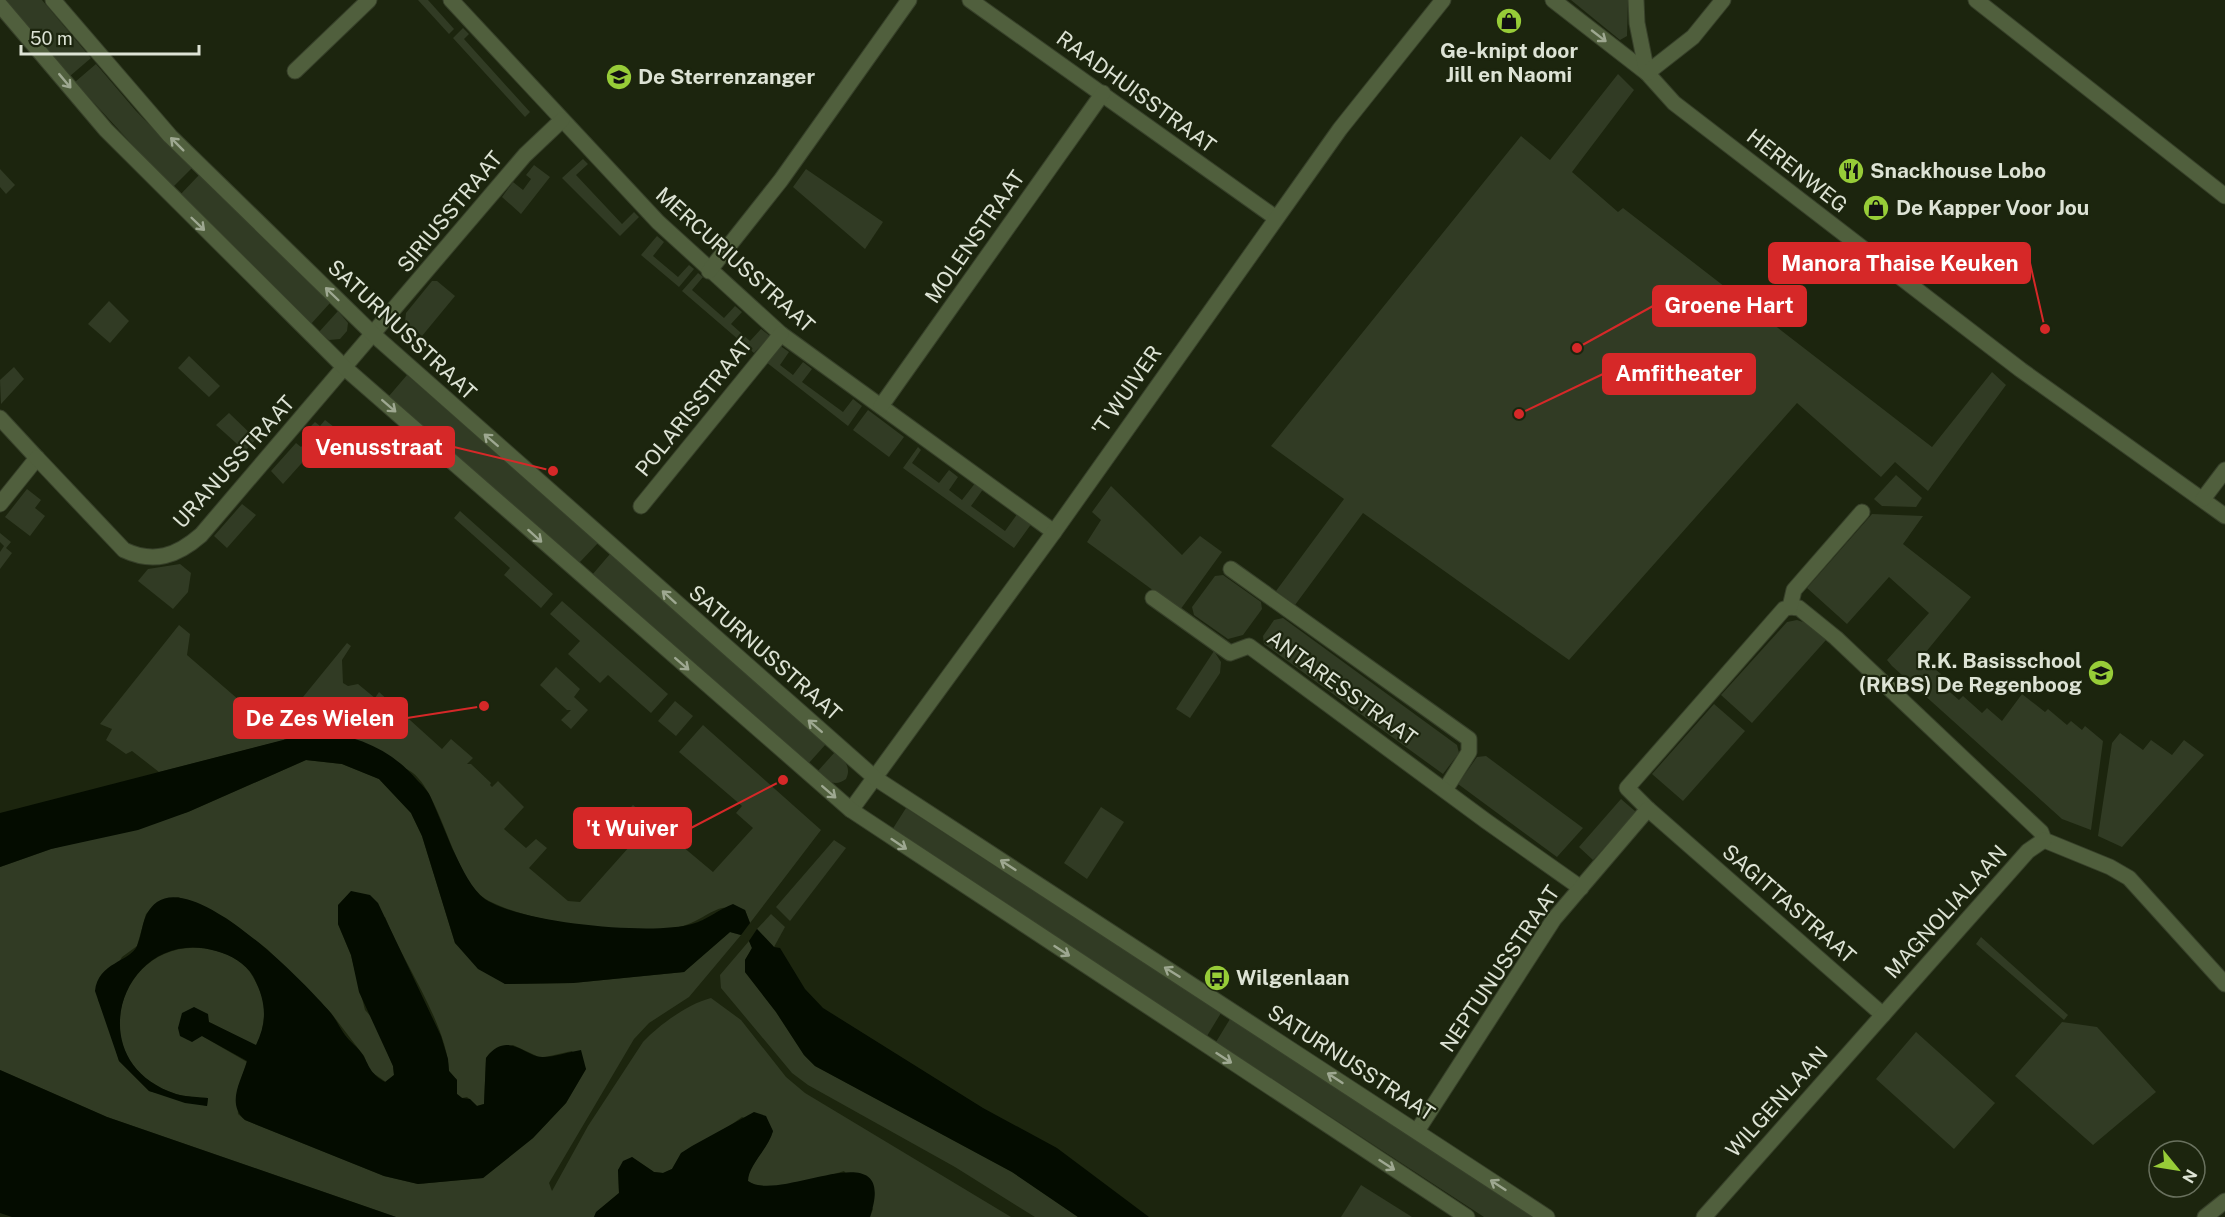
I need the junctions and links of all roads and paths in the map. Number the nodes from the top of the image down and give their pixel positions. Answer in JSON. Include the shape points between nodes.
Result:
{"nodes":[{"id":1,"x":53,"y":0,"type":"edge"},
{"id":2,"x":369,"y":0,"type":"edge"},
{"id":3,"x":451,"y":0,"type":"edge"},
{"id":4,"x":909,"y":0,"type":"edge"},
{"id":5,"x":970,"y":0,"type":"edge"},
{"id":6,"x":1443,"y":0,"type":"edge"},
{"id":7,"x":1553,"y":0,"type":"edge"},
{"id":8,"x":1636,"y":0,"type":"edge"},
{"id":9,"x":1723,"y":0,"type":"edge"},
{"id":10,"x":1976,"y":0,"type":"edge"},
{"id":11,"x":0,"y":5,"type":"edge"},
{"id":12,"x":295,"y":71,"type":"dead end"},
{"id":13,"x":1647,"y":73,"type":"junction"},
{"id":14,"x":1103,"y":93,"type":"junction"},
{"id":15,"x":562,"y":120,"type":"junction"},
{"id":16,"x":2225,"y":196,"type":"edge"},
{"id":17,"x":1276,"y":218,"type":"junction"},
{"id":18,"x":709,"y":271,"type":"junction"},
{"id":19,"x":781,"y":334,"type":"junction"},
{"id":20,"x":374,"y":335,"type":"junction"},
{"id":21,"x":345,"y":368,"type":"junction"},
{"id":22,"x":881,"y":406,"type":"junction"},
{"id":23,"x":0,"y":418,"type":"edge"},
{"id":24,"x":37,"y":458,"type":"junction"},
{"id":25,"x":2225,"y":470,"type":"edge"},
{"id":26,"x":2203,"y":499,"type":"junction"},
{"id":27,"x":0,"y":504,"type":"edge"},
{"id":28,"x":640,"y":506,"type":"dead end"},
{"id":29,"x":1862,"y":512,"type":"dead end"},
{"id":30,"x":2225,"y":516,"type":"edge"},
{"id":31,"x":1054,"y":532,"type":"junction"},
{"id":32,"x":1231,"y":569,"type":"dead end"},
{"id":33,"x":1153,"y":598,"type":"dead end"},
{"id":34,"x":1790,"y":607,"type":"junction"},
{"id":35,"x":875,"y":778,"type":"junction"},
{"id":36,"x":1445,"y":790,"type":"junction"},
{"id":37,"x":1648,"y":809,"type":"junction"},
{"id":38,"x":850,"y":810,"type":"junction"},
{"id":39,"x":2044,"y":840,"type":"junction"},
{"id":40,"x":1581,"y":888,"type":"junction"},
{"id":41,"x":2225,"y":984,"type":"edge"},
{"id":42,"x":1883,"y":1015,"type":"junction"},
{"id":43,"x":1417,"y":1131,"type":"junction"},
{"id":44,"x":2225,"y":1201,"type":"edge"},
{"id":45,"x":1467,"y":1217,"type":"edge"},
{"id":46,"x":1547,"y":1217,"type":"edge"},
{"id":47,"x":1704,"y":1217,"type":"edge"},
{"id":48,"x":2205,"y":1217,"type":"edge"}],
"edges":[{"from":20,"to":1,"type":"street","name":"SATURNUSSTRAAT","one_way":true,"via":[[170,136]]},
{"from":2,"to":12,"type":"street"},
{"from":3,"to":15,"type":"street","name":"MERCURIUSSTRAAT"},
{"from":4,"to":18,"type":"street","via":[[781,180]]},
{"from":5,"to":14,"type":"street","name":"RAADHUISSTRAAT"},
{"from":6,"to":17,"type":"street","name":"'T WUIVER","via":[[1340,129]]},
{"from":7,"to":13,"type":"street","name":"HERENWEG","one_way":true},
{"from":8,"to":13,"type":"street"},
{"from":9,"to":13,"type":"street","via":[[1693,37]]},
{"from":10,"to":16,"type":"street"},
{"from":11,"to":21,"type":"street","one_way":true,"via":[[106,130]]},
{"from":13,"to":26,"type":"street","name":"HERENWEG","via":[[1674,103],[1920,293]]},
{"from":14,"to":17,"type":"street","name":"RAADHUISSTRAAT"},
{"from":14,"to":22,"type":"street","name":"MOLENSTRAAT"},
{"from":15,"to":18,"type":"street","name":"MERCURIUSSTRAAT"},
{"from":15,"to":20,"type":"street","name":"SIRIUSSTRAAT","via":[[525,155]]},
{"from":17,"to":31,"type":"street","name":"'T WUIVER"},
{"from":18,"to":19,"type":"street","name":"MERCURIUSSTRAAT"},
{"from":19,"to":22,"type":"street","name":"MERCURIUSSTRAAT"},
{"from":19,"to":28,"type":"street","name":"POLARISSTRAAT"},
{"from":20,"to":21,"type":"street","name":"SIRIUSSTRAAT"},
{"from":35,"to":20,"type":"street","name":"SATURNUSSTRAAT","one_way":true},
{"from":21,"to":24,"type":"street","name":"URANUSSTRAAT","via":[[201,535],[170,555],[139,557],[124,550]]},
{"from":21,"to":38,"type":"street","one_way":true},
{"from":22,"to":31,"type":"street","name":"MERCURIUSSTRAAT"},
{"from":23,"to":24,"type":"street","name":"URANUSSTRAAT"},
{"from":24,"to":27,"type":"street"},
{"from":25,"to":26,"type":"street"},
{"from":26,"to":30,"type":"street","name":"HERENWEG"},
{"from":29,"to":34,"type":"street","via":[[1794,590]]},
{"from":31,"to":35,"type":"street","name":"'T WUIVER"},
{"from":32,"to":36,"type":"street","name":"ANTARESSTRAAT","via":[[1469,739],[1469,752]]},
{"from":33,"to":36,"type":"street","name":"ANTARESSTRAAT","via":[[1230,653],[1249,646]]},
{"from":34,"to":37,"type":"street","via":[[1784,609],[1627,788]]},
{"from":34,"to":39,"type":"street","via":[[1799,608],[1836,638]]},
{"from":35,"to":38,"type":"street","name":"'T WUIVER"},
{"from":43,"to":35,"type":"street","name":"SATURNUSSTRAAT","one_way":true},
{"from":36,"to":40,"type":"street","name":"ANTARESSTRAAT"},
{"from":37,"to":40,"type":"street","name":"NEPTUNUSSTRAAT"},
{"from":37,"to":42,"type":"street","name":"SAGITTASTRAAT"},
{"from":38,"to":45,"type":"street","one_way":true},
{"from":39,"to":41,"type":"street","via":[[2129,878]]},
{"from":39,"to":42,"type":"street","name":"MAGNOLIALAAN","via":[[2028,852]]},
{"from":40,"to":43,"type":"street","name":"NEPTUNUSSTRAAT","via":[[1554,919]]},
{"from":42,"to":47,"type":"street","name":"WILGENLAAN"},
{"from":46,"to":43,"type":"street","name":"SATURNUSSTRAAT","one_way":true},
{"from":44,"to":48,"type":"street"}]}
